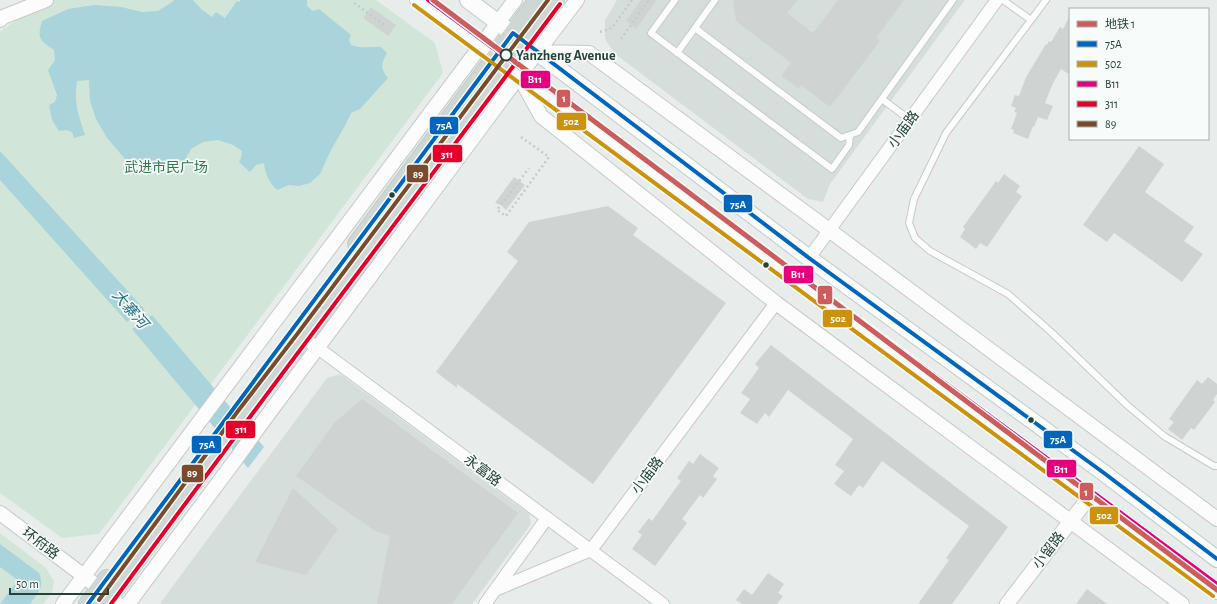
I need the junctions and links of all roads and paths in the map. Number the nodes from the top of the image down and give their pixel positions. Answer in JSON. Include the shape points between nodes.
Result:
{"nodes":[{"id":1,"x":46,"y":0,"type":"edge"},
{"id":2,"x":418,"y":0,"type":"edge"},
{"id":3,"x":468,"y":0,"type":"edge"},
{"id":4,"x":515,"y":0,"type":"edge"},
{"id":5,"x":538,"y":0,"type":"edge"},
{"id":6,"x":555,"y":0,"type":"edge"},
{"id":7,"x":577,"y":0,"type":"edge"},
{"id":8,"x":632,"y":0,"type":"edge"},
{"id":9,"x":650,"y":0,"type":"edge"},
{"id":10,"x":675,"y":0,"type":"edge"},
{"id":11,"x":715,"y":0,"type":"edge"},
{"id":12,"x":953,"y":0,"type":"edge"},
{"id":13,"x":997,"y":0,"type":"edge"},
{"id":14,"x":1003,"y":0,"type":"edge"},
{"id":15,"x":1046,"y":0,"type":"edge"},
{"id":16,"x":354,"y":3,"type":"dead end"},
{"id":17,"x":0,"y":20,"type":"edge"},
{"id":18,"x":1031,"y":20,"type":"junction"},
{"id":19,"x":498,"y":22,"type":"junction"},
{"id":20,"x":386,"y":26,"type":"dead end"},
{"id":21,"x":695,"y":28,"type":"junction"},
{"id":22,"x":600,"y":32,"type":"dead end"},
{"id":23,"x":621,"y":38,"type":"dead end"},
{"id":24,"x":525,"y":43,"type":"junction"},
{"id":25,"x":480,"y":46,"type":"junction"},
{"id":26,"x":677,"y":53,"type":"junction"},
{"id":27,"x":507,"y":66,"type":"junction"},
{"id":28,"x":882,"y":99,"type":"junction"},
{"id":29,"x":910,"y":120,"type":"junction"},
{"id":30,"x":850,"y":135,"type":"junction"},
{"id":31,"x":521,"y":137,"type":"dead end"},
{"id":32,"x":529,"y":168,"type":"dead end"},
{"id":33,"x":829,"y":230,"type":"junction"},
{"id":34,"x":809,"y":258,"type":"junction"},
{"id":35,"x":776,"y":303,"type":"junction"},
{"id":36,"x":303,"y":337,"type":"junction"},
{"id":37,"x":318,"y":348,"type":"junction"},
{"id":38,"x":240,"y":410,"type":"junction"},
{"id":39,"x":1217,"y":466,"type":"edge"},
{"id":40,"x":1090,"y":496,"type":"junction"},
{"id":41,"x":0,"y":513,"type":"edge"},
{"id":42,"x":547,"y":518,"type":"junction"},
{"id":43,"x":1217,"y":519,"type":"edge"},
{"id":44,"x":1070,"y":521,"type":"junction"},
{"id":45,"x":591,"y":550,"type":"junction"},
{"id":46,"x":1217,"y":558,"type":"edge"},
{"id":47,"x":84,"y":576,"type":"junction"},
{"id":48,"x":495,"y":590,"type":"junction"},
{"id":49,"x":1217,"y":591,"type":"edge"},
{"id":50,"x":108,"y":598,"type":"edge"},
{"id":51,"x":63,"y":604,"type":"edge"},
{"id":52,"x":88,"y":604,"type":"edge"},
{"id":53,"x":128,"y":604,"type":"edge"},
{"id":54,"x":485,"y":604,"type":"edge"},
{"id":55,"x":663,"y":604,"type":"edge"},
{"id":56,"x":1007,"y":604,"type":"edge"},
{"id":57,"x":1182,"y":604,"type":"edge"}],
"edges":[{"from":1,"to":17,"type":"street"},
{"from":2,"to":25,"type":"main road"},
{"from":3,"to":19,"type":"main road"},
{"from":4,"to":19,"type":"street"},
{"from":5,"to":24,"type":"main road"},
{"from":6,"to":24,"type":"main road"},
{"from":7,"to":24,"type":"street"},
{"from":8,"to":22,"type":"path","via":[[612,28]]},
{"from":9,"to":23,"type":"path"},
{"from":10,"to":26,"type":"lane","via":[[651,33]]},
{"from":11,"to":21,"type":"lane"},
{"from":12,"to":28,"type":"lane"},
{"from":13,"to":29,"type":"street","name":"小庙路"},
{"from":14,"to":18,"type":"lane"},
{"from":15,"to":18,"type":"lane"},
{"from":16,"to":20,"type":"path"},
{"from":18,"to":39,"type":"lane","via":[[946,132],[914,199],[909,223],[915,238],[930,251],[1008,294],[1164,436]]},
{"from":19,"to":24,"type":"main road"},
{"from":19,"to":25,"type":"street"},
{"from":21,"to":26,"type":"lane"},
{"from":21,"to":30,"type":"lane","via":[[841,138]]},
{"from":24,"to":27,"type":"main road"},
{"from":24,"to":33,"type":"street","via":[[589,53]]},
{"from":24,"to":34,"type":"main road"},
{"from":25,"to":27,"type":"main road"},
{"from":25,"to":47,"type":"street"},
{"from":26,"to":30,"type":"lane","via":[[832,169],[849,145]]},
{"from":27,"to":35,"type":"street","via":[[541,116]]},
{"from":27,"to":36,"type":"main road"},
{"from":27,"to":37,"type":"street"},
{"from":27,"to":38,"type":"main road"},
{"from":27,"to":40,"type":"main road"},
{"from":28,"to":29,"type":"lane"},
{"from":28,"to":30,"type":"lane","via":[[858,132]]},
{"from":29,"to":33,"type":"street","name":"小庙路"},
{"from":31,"to":32,"type":"path","via":[[549,157],[506,216],[497,210]]},
{"from":33,"to":34,"type":"street","name":"小庙路"},
{"from":33,"to":43,"type":"street"},
{"from":34,"to":46,"type":"main road"},
{"from":35,"to":44,"type":"street"},
{"from":35,"to":45,"type":"street","name":"小庙路"},
{"from":36,"to":37,"type":"street","name":"永富路"},
{"from":36,"to":38,"type":"main road"},
{"from":37,"to":42,"type":"street","name":"永富路"},
{"from":37,"to":53,"type":"street"},
{"from":38,"to":50,"type":"main road"},
{"from":40,"to":44,"type":"street","name":"小留路"},
{"from":40,"to":49,"type":"main road"},
{"from":41,"to":47,"type":"street","name":"环府路"},
{"from":42,"to":45,"type":"street","name":"永富路"},
{"from":42,"to":48,"type":"street"},
{"from":44,"to":56,"type":"street","name":"小留路"},
{"from":44,"to":57,"type":"street"},
{"from":45,"to":48,"type":"street"},
{"from":45,"to":55,"type":"street","name":"永富路"},
{"from":47,"to":50,"type":"street","name":"环府路"},
{"from":47,"to":51,"type":"street"},
{"from":48,"to":54,"type":"street"},
{"from":50,"to":52,"type":"main road"}]}
